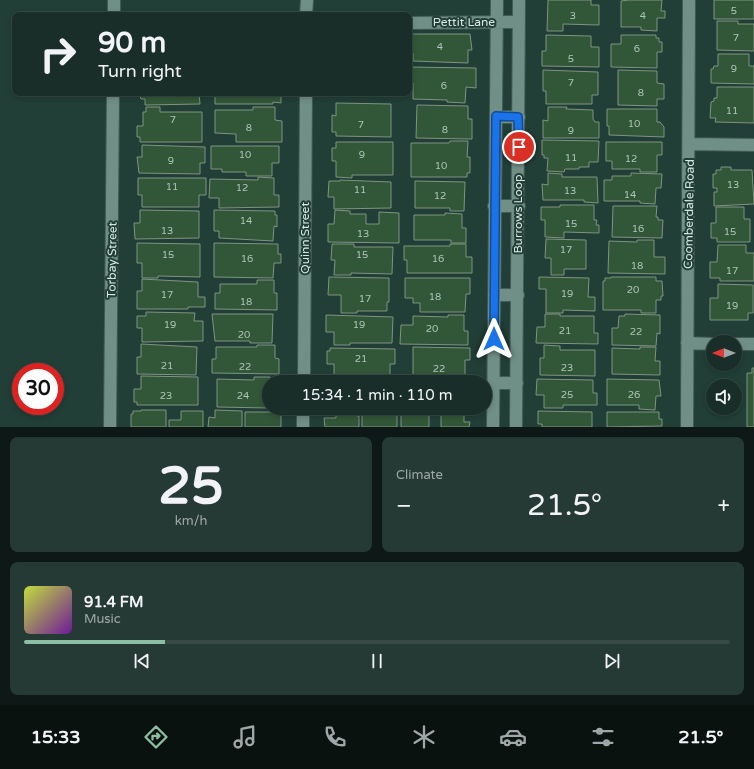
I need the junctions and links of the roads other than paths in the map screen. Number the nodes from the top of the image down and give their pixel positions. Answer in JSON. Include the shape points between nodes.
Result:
{"nodes":[{"id":1,"x":114,"y":0,"type":"edge"},
{"id":2,"x":307,"y":0,"type":"edge"},
{"id":3,"x":497,"y":0,"type":"edge"},
{"id":4,"x":519,"y":0,"type":"edge"},
{"id":5,"x":689,"y":0,"type":"edge"},
{"id":6,"x":114,"y":12,"type":"edge"},
{"id":7,"x":306,"y":12,"type":"edge"},
{"id":8,"x":412,"y":22,"type":"edge"},
{"id":9,"x":497,"y":22,"type":"junction"},
{"id":10,"x":519,"y":22,"type":"junction"},
{"id":11,"x":113,"y":96,"type":"edge"},
{"id":12,"x":306,"y":96,"type":"edge"},
{"id":13,"x":496,"y":116,"type":"junction"},
{"id":14,"x":518,"y":117,"type":"junction"},
{"id":15,"x":690,"y":144,"type":"junction"},
{"id":16,"x":754,"y":145,"type":"edge"},
{"id":17,"x":494,"y":206,"type":"junction"},
{"id":18,"x":519,"y":206,"type":"junction"},
{"id":19,"x":518,"y":294,"type":"junction"},
{"id":20,"x":494,"y":295,"type":"junction"},
{"id":21,"x":687,"y":343,"type":"junction"},
{"id":22,"x":706,"y":344,"type":"edge"},
{"id":23,"x":742,"y":344,"type":"edge"},
{"id":24,"x":754,"y":344,"type":"edge"},
{"id":25,"x":304,"y":375,"type":"edge"},
{"id":26,"x":494,"y":383,"type":"junction"},
{"id":27,"x":516,"y":383,"type":"junction"},
{"id":28,"x":303,"y":415,"type":"edge"},
{"id":29,"x":110,"y":427,"type":"edge"},
{"id":30,"x":303,"y":427,"type":"edge"},
{"id":31,"x":493,"y":427,"type":"edge"},
{"id":32,"x":516,"y":427,"type":"edge"},
{"id":33,"x":687,"y":427,"type":"edge"}],
"edges":[{"from":1,"to":6,"type":"street"},
{"from":2,"to":7,"type":"street"},
{"from":3,"to":9,"type":"street","name":"Burrows Loop"},
{"from":4,"to":10,"type":"street","name":"Burrows Loop"},
{"from":5,"to":15,"type":"street","name":"Coomberdale Road"},
{"from":8,"to":9,"type":"street","name":"Pettit Lane"},
{"from":9,"to":10,"type":"street","name":"Pettit Lane"},
{"from":9,"to":13,"type":"street","name":"Burrows Loop"},
{"from":10,"to":14,"type":"street","name":"Burrows Loop"},
{"from":11,"to":29,"type":"street","name":"Torbay Street"},
{"from":12,"to":25,"type":"street","name":"Quinn Street"},
{"from":13,"to":14,"type":"street"},
{"from":13,"to":17,"type":"street","name":"Burrows Loop"},
{"from":14,"to":18,"type":"street","name":"Burrows Loop"},
{"from":15,"to":16,"type":"street"},
{"from":15,"to":21,"type":"street","name":"Coomberdale Road"},
{"from":17,"to":18,"type":"street"},
{"from":17,"to":20,"type":"street","name":"Burrows Loop"},
{"from":18,"to":19,"type":"street","name":"Burrows Loop"},
{"from":19,"to":20,"type":"street"},
{"from":19,"to":27,"type":"street","name":"Burrows Loop"},
{"from":20,"to":26,"type":"street","name":"Burrows Loop"},
{"from":21,"to":22,"type":"street"},
{"from":21,"to":33,"type":"street","name":"Coomberdale Road"},
{"from":23,"to":24,"type":"street"},
{"from":26,"to":27,"type":"street"},
{"from":26,"to":31,"type":"street","name":"Burrows Loop"},
{"from":27,"to":32,"type":"street","name":"Burrows Loop"},
{"from":28,"to":30,"type":"street"}]}
